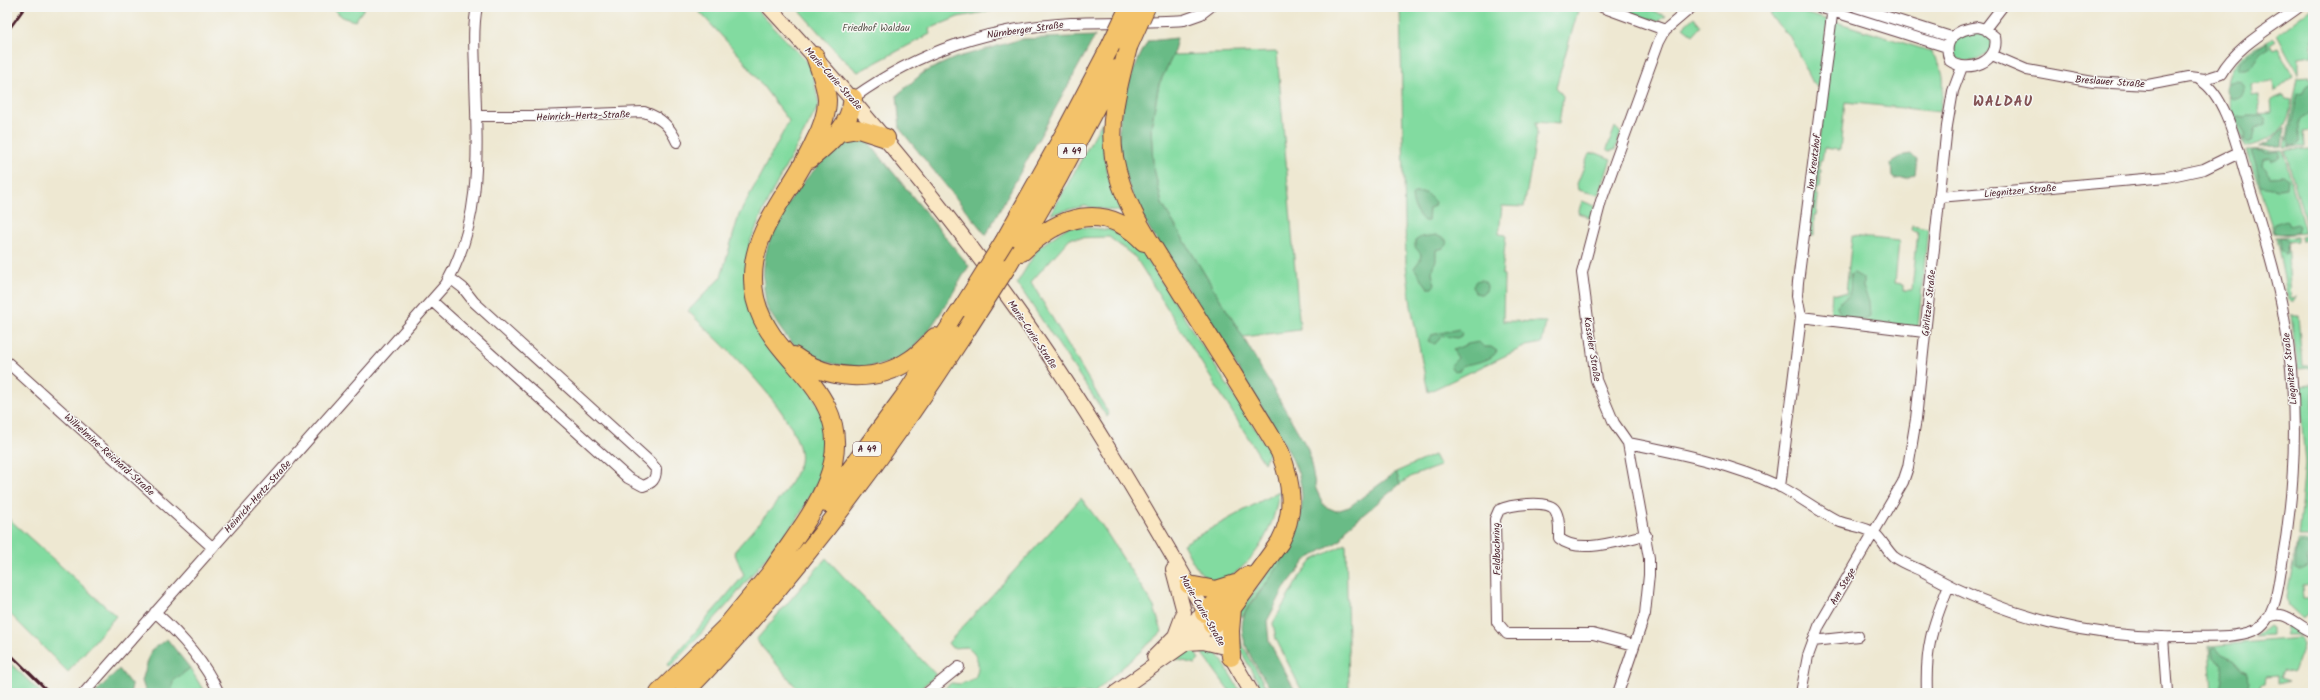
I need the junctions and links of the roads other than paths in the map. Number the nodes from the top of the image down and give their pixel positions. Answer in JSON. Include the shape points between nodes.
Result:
{"nodes":[{"id":1,"x":477,"y":7,"type":"edge"},
{"id":2,"x":769,"y":7,"type":"edge"},
{"id":3,"x":1129,"y":7,"type":"edge"},
{"id":4,"x":1146,"y":7,"type":"edge"},
{"id":5,"x":1210,"y":7,"type":"edge"},
{"id":6,"x":1602,"y":7,"type":"edge"},
{"id":7,"x":1692,"y":7,"type":"edge"},
{"id":8,"x":1820,"y":7,"type":"edge"},
{"id":9,"x":1856,"y":7,"type":"edge"},
{"id":10,"x":2002,"y":7,"type":"edge"},
{"id":11,"x":2299,"y":7,"type":"edge"},
{"id":12,"x":1832,"y":9,"type":"edge"},
{"id":13,"x":1985,"y":28,"type":"junction"},
{"id":14,"x":1664,"y":30,"type":"junction"},
{"id":15,"x":1951,"y":37,"type":"junction"},
{"id":16,"x":1128,"y":47,"type":"junction"},
{"id":17,"x":1947,"y":47,"type":"junction"},
{"id":18,"x":1992,"y":55,"type":"junction"},
{"id":19,"x":815,"y":56,"type":"junction"},
{"id":20,"x":1962,"y":67,"type":"junction"},
{"id":21,"x":2221,"y":74,"type":"junction"},
{"id":22,"x":2200,"y":80,"type":"junction"},
{"id":23,"x":2216,"y":94,"type":"junction"},
{"id":24,"x":853,"y":98,"type":"junction"},
{"id":25,"x":476,"y":116,"type":"junction"},
{"id":26,"x":822,"y":127,"type":"junction"},
{"id":27,"x":841,"y":132,"type":"junction"},
{"id":28,"x":886,"y":138,"type":"junction"},
{"id":29,"x":677,"y":142,"type":"dead end"},
{"id":30,"x":2239,"y":152,"type":"junction"},
{"id":31,"x":807,"y":162,"type":"junction"},
{"id":32,"x":1939,"y":197,"type":"junction"},
{"id":33,"x":1155,"y":254,"type":"junction"},
{"id":34,"x":1011,"y":255,"type":"junction"},
{"id":35,"x":450,"y":278,"type":"junction"},
{"id":36,"x":432,"y":301,"type":"junction"},
{"id":37,"x":1800,"y":317,"type":"junction"},
{"id":38,"x":960,"y":319,"type":"junction"},
{"id":39,"x":1924,"y":332,"type":"junction"},
{"id":40,"x":780,"y":346,"type":"junction"},
{"id":41,"x":7,"y":362,"type":"edge"},
{"id":42,"x":1628,"y":443,"type":"junction"},
{"id":43,"x":1780,"y":487,"type":"junction"},
{"id":44,"x":1873,"y":532,"type":"junction"},
{"id":45,"x":1646,"y":535,"type":"junction"},
{"id":46,"x":1164,"y":545,"type":"junction"},
{"id":47,"x":212,"y":547,"type":"junction"},
{"id":48,"x":1267,"y":561,"type":"junction"},
{"id":49,"x":770,"y":574,"type":"junction"},
{"id":50,"x":1239,"y":582,"type":"junction"},
{"id":51,"x":1189,"y":585,"type":"junction"},
{"id":52,"x":1948,"y":585,"type":"junction"},
{"id":53,"x":2277,"y":591,"type":"junction"},
{"id":54,"x":1232,"y":608,"type":"junction"},
{"id":55,"x":155,"y":612,"type":"junction"},
{"id":56,"x":2286,"y":615,"type":"junction"},
{"id":57,"x":2267,"y":618,"type":"junction"},
{"id":58,"x":1208,"y":619,"type":"junction"},
{"id":59,"x":2313,"y":632,"type":"edge"},
{"id":60,"x":1858,"y":636,"type":"dead end"},
{"id":61,"x":2163,"y":637,"type":"junction"},
{"id":62,"x":1181,"y":640,"type":"junction"},
{"id":63,"x":1813,"y":641,"type":"junction"},
{"id":64,"x":1634,"y":645,"type":"junction"},
{"id":65,"x":1228,"y":652,"type":"junction"},
{"id":66,"x":959,"y":667,"type":"dead end"},
{"id":67,"x":84,"y":693,"type":"edge"},
{"id":68,"x":219,"y":693,"type":"edge"},
{"id":69,"x":660,"y":693,"type":"edge"},
{"id":70,"x":684,"y":693,"type":"edge"},
{"id":71,"x":926,"y":693,"type":"edge"},
{"id":72,"x":1115,"y":693,"type":"edge"},
{"id":73,"x":1252,"y":693,"type":"edge"},
{"id":74,"x":1618,"y":693,"type":"edge"},
{"id":75,"x":1801,"y":693,"type":"edge"},
{"id":76,"x":1927,"y":693,"type":"edge"},
{"id":77,"x":2167,"y":693,"type":"edge"}],
"edges":[{"from":1,"to":25,"type":"street","name":"Heinrich-Hertz-Straße"},
{"from":2,"to":19,"type":"main road","name":"Marie-Curie-Straße"},
{"from":3,"to":34,"type":"highway","number":"A 49","bridge":true,"via":[[1066,131]]},
{"from":4,"to":16,"type":"highway","number":"A 49","bridge":true},
{"from":5,"to":24,"type":"street","name":"Nürnberger Straße","via":[[1201,14],[1184,20],[1071,23],[991,33],[950,45],[918,59],[877,81]]},
{"from":6,"to":14,"type":"street"},
{"from":7,"to":14,"type":"street"},
{"from":8,"to":12,"type":"street"},
{"from":9,"to":15,"type":"street"},
{"from":10,"to":13,"type":"street"},
{"from":11,"to":21,"type":"street","via":[[2237,52],[2227,62]]},
{"from":12,"to":17,"type":"street"},
{"from":12,"to":37,"type":"street","name":"Im Kreutzhof","via":[[1798,282]]},
{"from":13,"to":15,"type":"street","via":[[1970,28]]},
{"from":13,"to":18,"type":"street","via":[[1995,37]]},
{"from":14,"to":42,"type":"street","name":"Kasseler Straße","via":[[1601,201],[1582,273],[1596,380],[1614,423]]},
{"from":15,"to":17,"type":"street"},
{"from":16,"to":33,"type":"highway","via":[[1113,114],[1114,157],[1124,192]]},
{"from":16,"to":34,"type":"highway","number":"A 49","via":[[1058,178]]},
{"from":17,"to":20,"type":"street","via":[[1950,61]]},
{"from":18,"to":20,"type":"street","via":[[1975,65]]},
{"from":18,"to":22,"type":"street","name":"Breslauer Straße","via":[[2027,70],[2093,82],[2148,85],[2188,77]]},
{"from":19,"to":24,"type":"main road","name":"Marie-Curie-Straße"},
{"from":19,"to":26,"type":"highway","via":[[822,74],[827,100]]},
{"from":20,"to":32,"type":"street","name":"Görlitzer Straße","via":[[1953,91],[1948,119]]},
{"from":21,"to":22,"type":"street","name":"Breslauer Straße"},
{"from":21,"to":23,"type":"street"},
{"from":22,"to":23,"type":"street","name":"Liegnitzer Straße"},
{"from":23,"to":30,"type":"street","name":"Liegnitzer Straße"},
{"from":24,"to":26,"type":"highway"},
{"from":24,"to":27,"type":"highway","via":[[851,111]]},
{"from":24,"to":28,"type":"main road","name":"Marie-Curie-Straße"},
{"from":25,"to":29,"type":"street","name":"Heinrich-Hertz-Straße","via":[[644,112],[659,118],[671,129]]},
{"from":25,"to":35,"type":"street","name":"Heinrich-Hertz-Straße","via":[[478,166],[474,206],[465,243]]},
{"from":26,"to":31,"type":"highway"},
{"from":27,"to":28,"type":"highway","via":[[858,129]]},
{"from":27,"to":31,"type":"highway"},
{"from":28,"to":46,"type":"main road","name":"Marie-Curie-Straße","via":[[1014,305],[1126,477]]},
{"from":30,"to":32,"type":"street","name":"Liegnitzer Straße","via":[[2204,169],[2167,177]]},
{"from":30,"to":53,"type":"street","name":"Liegnitzer Straße","via":[[2264,235],[2281,305],[2293,400],[2293,478]]},
{"from":31,"to":40,"type":"highway","via":[[768,220],[755,257],[754,297],[760,316]]},
{"from":32,"to":39,"type":"street","name":"Görlitzer Straße"},
{"from":33,"to":34,"type":"highway","via":[[1136,234],[1122,225],[1088,217],[1065,220]]},
{"from":33,"to":48,"type":"highway","via":[[1280,452],[1289,474],[1289,518],[1280,542]]},
{"from":34,"to":38,"type":"highway","number":"A 49","bridge":true},
{"from":34,"to":38,"type":"highway","number":"A 49","bridge":true},
{"from":35,"to":36,"type":"street","name":"Heinrich-Hertz-Straße"},
{"from":35,"to":36,"type":"street","via":[[650,461],[656,469],[656,477],[651,484],[634,484]]},
{"from":36,"to":47,"type":"street","name":"Heinrich-Hertz-Straße"},
{"from":37,"to":39,"type":"street"},
{"from":37,"to":43,"type":"street","name":"Im Kreutzhof"},
{"from":38,"to":40,"type":"highway","via":[[899,367],[874,375],[831,374],[810,366]]},
{"from":38,"to":49,"type":"highway","number":"A 49","via":[[878,434]]},
{"from":38,"to":70,"type":"highway","number":"A 49","via":[[866,478],[750,622]]},
{"from":39,"to":44,"type":"street","name":"Görlitzer Straße","via":[[1916,419],[1908,467],[1903,482]]},
{"from":40,"to":49,"type":"highway","via":[[820,395],[827,408],[835,432],[835,451],[829,480]]},
{"from":41,"to":47,"type":"street","name":"Wilhelmine-Reichard-Straße"},
{"from":42,"to":43,"type":"street","via":[[1733,468]]},
{"from":42,"to":45,"type":"street","name":"Kasseler Straße"},
{"from":43,"to":44,"type":"street","via":[[1841,523]]},
{"from":44,"to":52,"type":"street","via":[[1894,557]]},
{"from":44,"to":63,"type":"street","name":"Am Stege","via":[[1832,601]]},
{"from":45,"to":64,"type":"street","name":"Kasseler Straße","via":[[1649,558],[1648,589],[1645,614]]},
{"from":45,"to":64,"type":"street","name":"Feldbachring","via":[[1606,545],[1572,546],[1559,538],[1555,510],[1547,504],[1508,505],[1499,510],[1495,519],[1497,622],[1507,634],[1593,634]]},
{"from":46,"to":51,"type":"main road","name":"Marie-Curie-Straße"},
{"from":46,"to":62,"type":"main road","via":[[1181,594],[1184,612]]},
{"from":47,"to":55,"type":"street","name":"Heinrich-Hertz-Straße"},
{"from":48,"to":50,"type":"highway"},
{"from":48,"to":54,"type":"highway"},
{"from":49,"to":69,"type":"highway","number":"A 49","via":[[726,627]]},
{"from":50,"to":51,"type":"highway","via":[[1216,590]]},
{"from":50,"to":58,"type":"highway"},
{"from":51,"to":58,"type":"main road","name":"Marie-Curie-Straße"},
{"from":52,"to":61,"type":"street","via":[[1990,604],[2052,623],[2101,633]]},
{"from":52,"to":76,"type":"street","via":[[1931,629],[1927,654]]},
{"from":53,"to":56,"type":"street","name":"Liegnitzer Straße"},
{"from":53,"to":57,"type":"street","name":"Liegnitzer Straße"},
{"from":54,"to":58,"type":"highway"},
{"from":54,"to":65,"type":"highway"},
{"from":55,"to":67,"type":"street","name":"Heinrich-Hertz-Straße"},
{"from":55,"to":68,"type":"street","via":[[197,655]]},
{"from":56,"to":57,"type":"street","via":[[2277,614]]},
{"from":56,"to":59,"type":"street","via":[[2299,626]]},
{"from":57,"to":61,"type":"street","via":[[2258,628],[2242,634]]},
{"from":58,"to":62,"type":"main road"},
{"from":58,"to":65,"type":"main road","name":"Marie-Curie-Straße"},
{"from":60,"to":63,"type":"street"},
{"from":61,"to":77,"type":"street"},
{"from":62,"to":65,"type":"main road","via":[[1203,642]]},
{"from":62,"to":72,"type":"main road"},
{"from":63,"to":75,"type":"street","name":"Am Stege"},
{"from":64,"to":74,"type":"street","name":"Kasseler Straße"},
{"from":65,"to":73,"type":"main road","name":"Marie-Curie-Straße"},
{"from":66,"to":71,"type":"street"}]}
